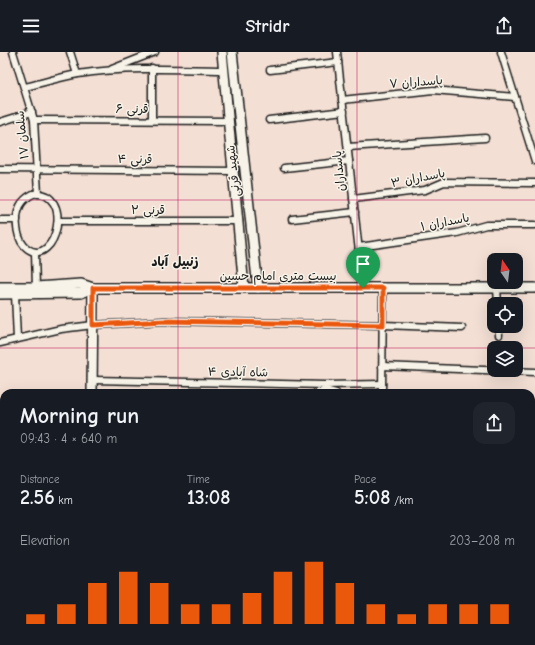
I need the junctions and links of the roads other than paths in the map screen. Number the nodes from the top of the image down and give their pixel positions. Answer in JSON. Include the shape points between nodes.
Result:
{"nodes":[{"id":1,"x":13,"y":52,"type":"edge"},
{"id":2,"x":70,"y":52,"type":"edge"},
{"id":3,"x":155,"y":52,"type":"edge"},
{"id":4,"x":222,"y":52,"type":"edge"},
{"id":5,"x":232,"y":52,"type":"edge"},
{"id":6,"x":337,"y":52,"type":"edge"},
{"id":7,"x":501,"y":52,"type":"edge"},
{"id":8,"x":338,"y":62,"type":"junction"},
{"id":9,"x":152,"y":68,"type":"junction"},
{"id":10,"x":224,"y":70,"type":"junction"},
{"id":11,"x":270,"y":70,"type":"dead end"},
{"id":12,"x":107,"y":71,"type":"junction"},
{"id":13,"x":77,"y":74,"type":"junction"},
{"id":14,"x":24,"y":87,"type":"junction"},
{"id":15,"x":515,"y":97,"type":"junction"},
{"id":16,"x":342,"y":100,"type":"junction"},
{"id":17,"x":344,"y":111,"type":"junction"},
{"id":18,"x":32,"y":112,"type":"junction"},
{"id":19,"x":34,"y":120,"type":"junction"},
{"id":20,"x":152,"y":120,"type":"junction"},
{"id":21,"x":269,"y":120,"type":"dead end"},
{"id":22,"x":229,"y":121,"type":"junction"},
{"id":23,"x":0,"y":122,"type":"edge"},
{"id":24,"x":485,"y":138,"type":"dead end"},
{"id":25,"x":348,"y":147,"type":"junction"},
{"id":26,"x":349,"y":161,"type":"junction"},
{"id":27,"x":535,"y":161,"type":"edge"},
{"id":28,"x":37,"y":168,"type":"junction"},
{"id":29,"x":284,"y":168,"type":"dead end"},
{"id":30,"x":0,"y":169,"type":"edge"},
{"id":31,"x":234,"y":171,"type":"junction"},
{"id":32,"x":535,"y":183,"type":"edge"},
{"id":33,"x":38,"y":194,"type":"junction"},
{"id":34,"x":353,"y":199,"type":"junction"},
{"id":35,"x":355,"y":212,"type":"junction"},
{"id":36,"x":292,"y":219,"type":"dead end"},
{"id":37,"x":0,"y":220,"type":"edge"},
{"id":38,"x":17,"y":220,"type":"junction"},
{"id":39,"x":58,"y":221,"type":"junction"},
{"id":40,"x":239,"y":221,"type":"junction"},
{"id":41,"x":535,"y":225,"type":"edge"},
{"id":42,"x":359,"y":247,"type":"junction"},
{"id":43,"x":35,"y":252,"type":"junction"},
{"id":44,"x":0,"y":287,"type":"edge"},
{"id":45,"x":36,"y":287,"type":"junction"},
{"id":46,"x":93,"y":288,"type":"junction"},
{"id":47,"x":244,"y":288,"type":"junction"},
{"id":48,"x":258,"y":288,"type":"junction"},
{"id":49,"x":363,"y":288,"type":"junction"},
{"id":50,"x":383,"y":288,"type":"junction"},
{"id":51,"x":487,"y":288,"type":"edge"},
{"id":52,"x":523,"y":288,"type":"edge"},
{"id":53,"x":535,"y":288,"type":"edge"},
{"id":54,"x":0,"y":294,"type":"edge"},
{"id":55,"x":15,"y":294,"type":"junction"},
{"id":56,"x":93,"y":325,"type":"junction"},
{"id":57,"x":383,"y":325,"type":"junction"},
{"id":58,"x":462,"y":328,"type":"dead end"},
{"id":59,"x":17,"y":339,"type":"junction"},
{"id":60,"x":0,"y":343,"type":"edge"},
{"id":61,"x":382,"y":366,"type":"junction"},
{"id":62,"x":535,"y":372,"type":"edge"},
{"id":63,"x":93,"y":380,"type":"junction"},
{"id":64,"x":382,"y":384,"type":"junction"},
{"id":65,"x":325,"y":387,"type":"junction"},
{"id":66,"x":92,"y":389,"type":"edge"},
{"id":67,"x":322,"y":389,"type":"edge"},
{"id":68,"x":329,"y":389,"type":"edge"},
{"id":69,"x":382,"y":389,"type":"edge"}],
"edges":[{"from":1,"to":14,"type":"street","name":"سلمان ۱۷"},
{"from":2,"to":13,"type":"street"},
{"from":3,"to":12,"type":"street"},
{"from":4,"to":10,"type":"main road","name":"شهید قرنی"},
{"from":5,"to":48,"type":"main road","name":"شهید قرنی"},
{"from":6,"to":8,"type":"street","name":"پاسداران"},
{"from":7,"to":15,"type":"street"},
{"from":8,"to":11,"type":"street"},
{"from":8,"to":16,"type":"street","name":"پاسداران"},
{"from":9,"to":10,"type":"street"},
{"from":9,"to":12,"type":"street"},
{"from":9,"to":20,"type":"street"},
{"from":10,"to":22,"type":"main road","name":"شهید قرنی"},
{"from":12,"to":13,"type":"street"},
{"from":13,"to":14,"type":"street"},
{"from":14,"to":18,"type":"street","name":"سلمان ۱۷"},
{"from":15,"to":16,"type":"street","name":"پاسداران ۷","via":[[433,90]]},
{"from":15,"to":27,"type":"street"},
{"from":16,"to":17,"type":"street","name":"پاسداران"},
{"from":17,"to":21,"type":"street"},
{"from":17,"to":25,"type":"street","name":"پاسداران"},
{"from":18,"to":19,"type":"street","name":"سلمان ۱۷"},
{"from":18,"to":23,"type":"street"},
{"from":19,"to":20,"type":"street","name":"قرنی ۶"},
{"from":19,"to":28,"type":"street","name":"سلمان ۱۷"},
{"from":20,"to":22,"type":"street","name":"قرنی ۶"},
{"from":22,"to":31,"type":"main road","name":"شهید قرنی"},
{"from":24,"to":25,"type":"street"},
{"from":25,"to":26,"type":"street","name":"پاسداران"},
{"from":26,"to":29,"type":"street"},
{"from":26,"to":34,"type":"street","name":"پاسداران"},
{"from":28,"to":30,"type":"street","name":"قرنی ۴"},
{"from":28,"to":31,"type":"street","name":"قرنی ۴"},
{"from":28,"to":33,"type":"street","name":"سلمان ۱۷"},
{"from":31,"to":40,"type":"main road","name":"شهید قرنی"},
{"from":32,"to":34,"type":"street","name":"پاسداران ۳","via":[[444,182],[425,190]]},
{"from":33,"to":38,"type":"street","via":[[27,197],[19,208]]},
{"from":33,"to":39,"type":"street","via":[[51,200]]},
{"from":34,"to":35,"type":"street","name":"پاسداران"},
{"from":35,"to":36,"type":"street"},
{"from":35,"to":42,"type":"street","name":"پاسداران"},
{"from":37,"to":38,"type":"street"},
{"from":38,"to":43,"type":"street","via":[[22,242],[29,250]]},
{"from":39,"to":40,"type":"street","name":"قرنی ۲"},
{"from":39,"to":43,"type":"street","via":[[51,244]]},
{"from":40,"to":47,"type":"main road","name":"شهید قرنی"},
{"from":41,"to":42,"type":"street","name":"پاسداران ۱","via":[[486,225],[457,233]]},
{"from":42,"to":49,"type":"street","name":"پاسداران"},
{"from":43,"to":45,"type":"street"},
{"from":44,"to":45,"type":"main road","name":"بیست متری امام حسین"},
{"from":45,"to":46,"type":"main road","name":"بیست متری امام حسین","via":[[81,284]]},
{"from":46,"to":47,"type":"main road","name":"بیست متری امام حسین"},
{"from":46,"to":55,"type":"main road","name":"بیست متری امام حسین","via":[[81,293]]},
{"from":46,"to":56,"type":"main road"},
{"from":47,"to":48,"type":"main road","name":"بیست متری امام حسین"},
{"from":48,"to":49,"type":"main road","name":"بیست متری امام حسین"},
{"from":49,"to":50,"type":"main road","name":"بیست متری امام حسین"},
{"from":50,"to":51,"type":"main road","name":"بیست متری امام حسین"},
{"from":50,"to":57,"type":"street"},
{"from":52,"to":53,"type":"main road","name":"بیست متری امام حسین"},
{"from":54,"to":55,"type":"main road","name":"بیست متری امام حسین"},
{"from":55,"to":59,"type":"street"},
{"from":56,"to":57,"type":"street","via":[[164,321]]},
{"from":56,"to":59,"type":"street"},
{"from":56,"to":63,"type":"main road"},
{"from":57,"to":58,"type":"street"},
{"from":57,"to":61,"type":"street"},
{"from":59,"to":60,"type":"street"},
{"from":61,"to":62,"type":"street"},
{"from":61,"to":64,"type":"street"},
{"from":63,"to":65,"type":"street","name":"شاه آبادی ۴"},
{"from":63,"to":66,"type":"main road"},
{"from":64,"to":65,"type":"street","name":"شاه آبادی ۴"},
{"from":64,"to":69,"type":"street"},
{"from":65,"to":67,"type":"street"},
{"from":65,"to":68,"type":"street"}]}
